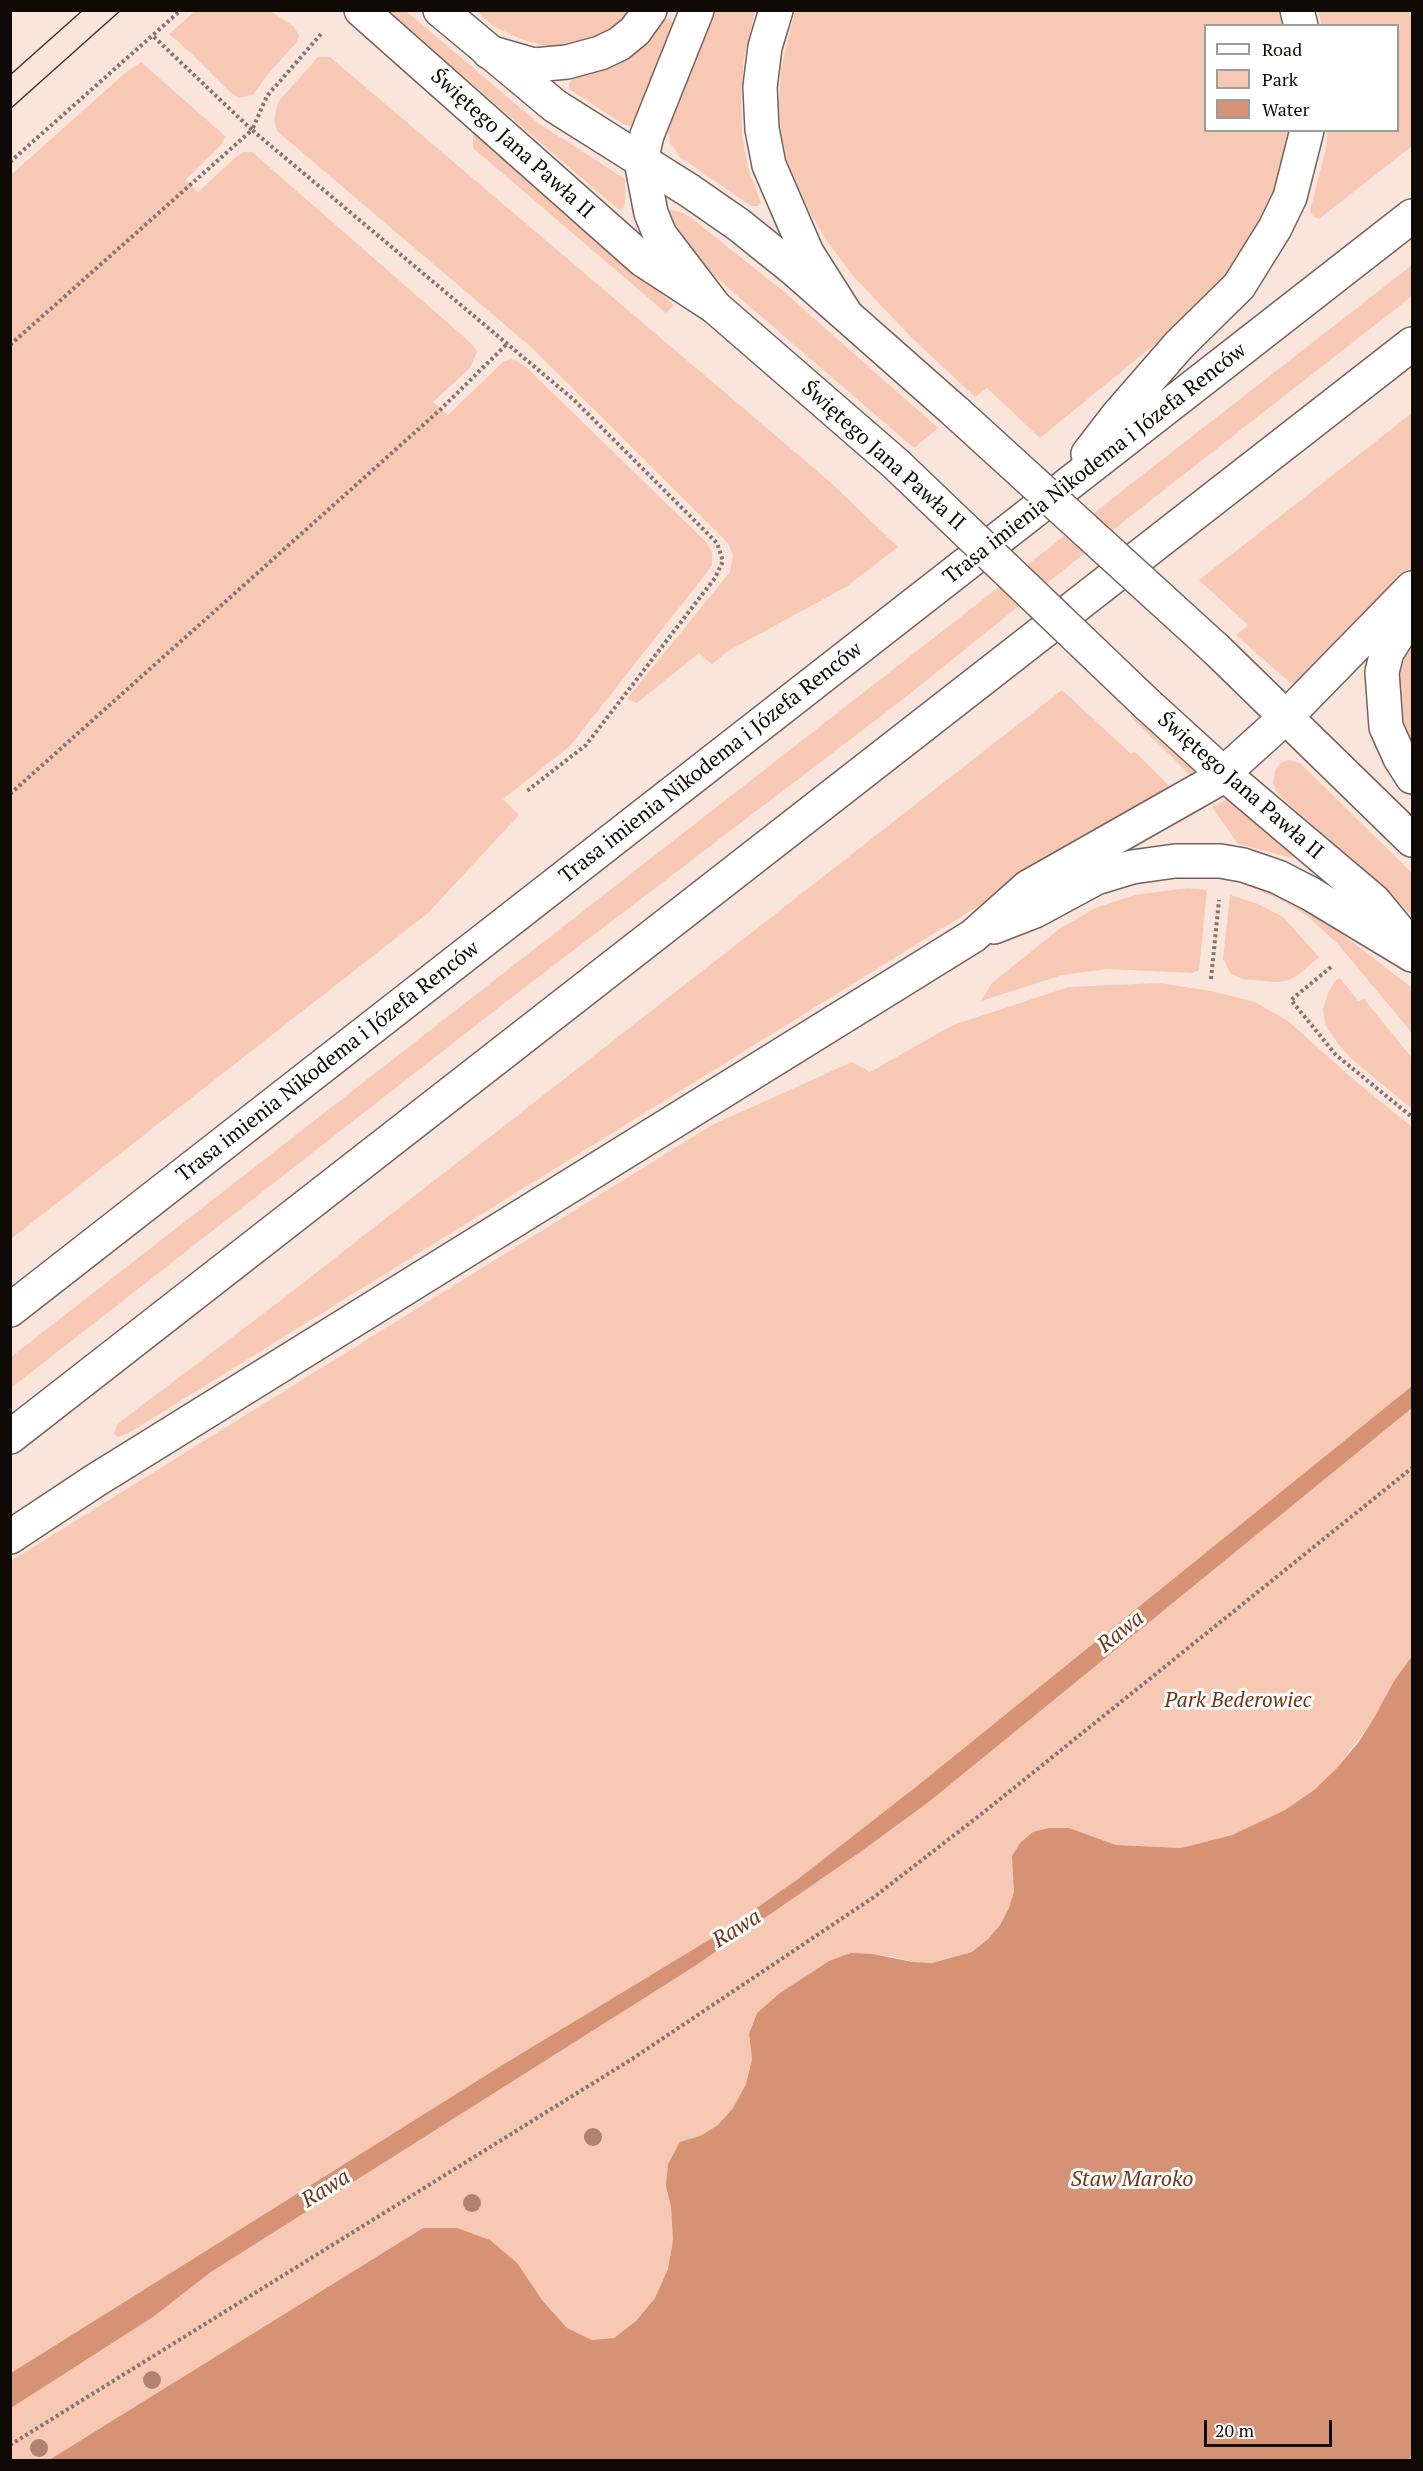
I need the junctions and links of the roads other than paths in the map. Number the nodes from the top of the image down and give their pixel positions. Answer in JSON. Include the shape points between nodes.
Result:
{"nodes":[{"id":1,"x":361,"y":10,"type":"edge"},
{"id":2,"x":440,"y":10,"type":"edge"},
{"id":3,"x":650,"y":10,"type":"edge"},
{"id":4,"x":697,"y":10,"type":"edge"},
{"id":5,"x":776,"y":10,"type":"edge"},
{"id":6,"x":489,"y":52,"type":"junction"},
{"id":7,"x":1306,"y":132,"type":"edge"},
{"id":8,"x":641,"y":161,"type":"junction"},
{"id":9,"x":1413,"y":216,"type":"edge"},
{"id":10,"x":715,"y":307,"type":"junction"},
{"id":11,"x":846,"y":314,"type":"junction"},
{"id":12,"x":1413,"y":344,"type":"edge"},
{"id":13,"x":1060,"y":492,"type":"junction"},
{"id":14,"x":1413,"y":588,"type":"edge"},
{"id":15,"x":1413,"y":613,"type":"edge"},
{"id":16,"x":1287,"y":716,"type":"junction"},
{"id":17,"x":1224,"y":774,"type":"junction"},
{"id":18,"x":1413,"y":777,"type":"edge"},
{"id":19,"x":1413,"y":840,"type":"edge"},
{"id":20,"x":973,"y":936,"type":"junction"},
{"id":21,"x":1413,"y":947,"type":"edge"},
{"id":22,"x":1413,"y":955,"type":"edge"},
{"id":23,"x":10,"y":1310,"type":"edge"},
{"id":24,"x":10,"y":1437,"type":"edge"},
{"id":25,"x":10,"y":1537,"type":"edge"}],
"edges":[{"from":1,"to":10,"type":"main road","name":"Świętego Jana Pawła II","via":[[643,260]]},
{"from":2,"to":6,"type":"main road"},
{"from":3,"to":6,"type":"main road","via":[[619,44],[567,63],[534,65]]},
{"from":4,"to":8,"type":"main road","via":[[647,135]]},
{"from":5,"to":11,"type":"main road","via":[[765,48],[760,87],[769,165],[807,253]]},
{"from":6,"to":8,"type":"main road","via":[[555,106]]},
{"from":7,"to":13,"type":"main road","via":[[1290,197],[1239,286],[1133,397]]},
{"from":8,"to":10,"type":"main road","via":[[651,213],[660,235]]},
{"from":8,"to":11,"type":"main road","via":[[739,225]]},
{"from":9,"to":13,"type":"main road","name":"Trasa imienia Nikodema i Józefa Renców"},
{"from":10,"to":17,"type":"main road","name":"Świętego Jana Pawła II","bridge":true,"via":[[896,464]]},
{"from":11,"to":16,"type":"main road","bridge":true},
{"from":12,"to":24,"type":"main road"},
{"from":13,"to":23,"type":"main road","name":"Trasa imienia Nikodema i Józefa Renców"},
{"from":14,"to":16,"type":"main road"},
{"from":15,"to":18,"type":"main road","via":[[1387,652],[1382,672],[1386,727]]},
{"from":16,"to":17,"type":"main road"},
{"from":16,"to":19,"type":"main road"},
{"from":17,"to":20,"type":"main road","via":[[1029,887]]},
{"from":17,"to":21,"type":"main road","name":"Świętego Jana Pawła II","via":[[1374,901]]},
{"from":20,"to":22,"type":"main road","via":[[1035,911],[1096,878],[1132,867],[1175,861],[1220,861],[1278,877]]},
{"from":20,"to":25,"type":"main road"}]}
